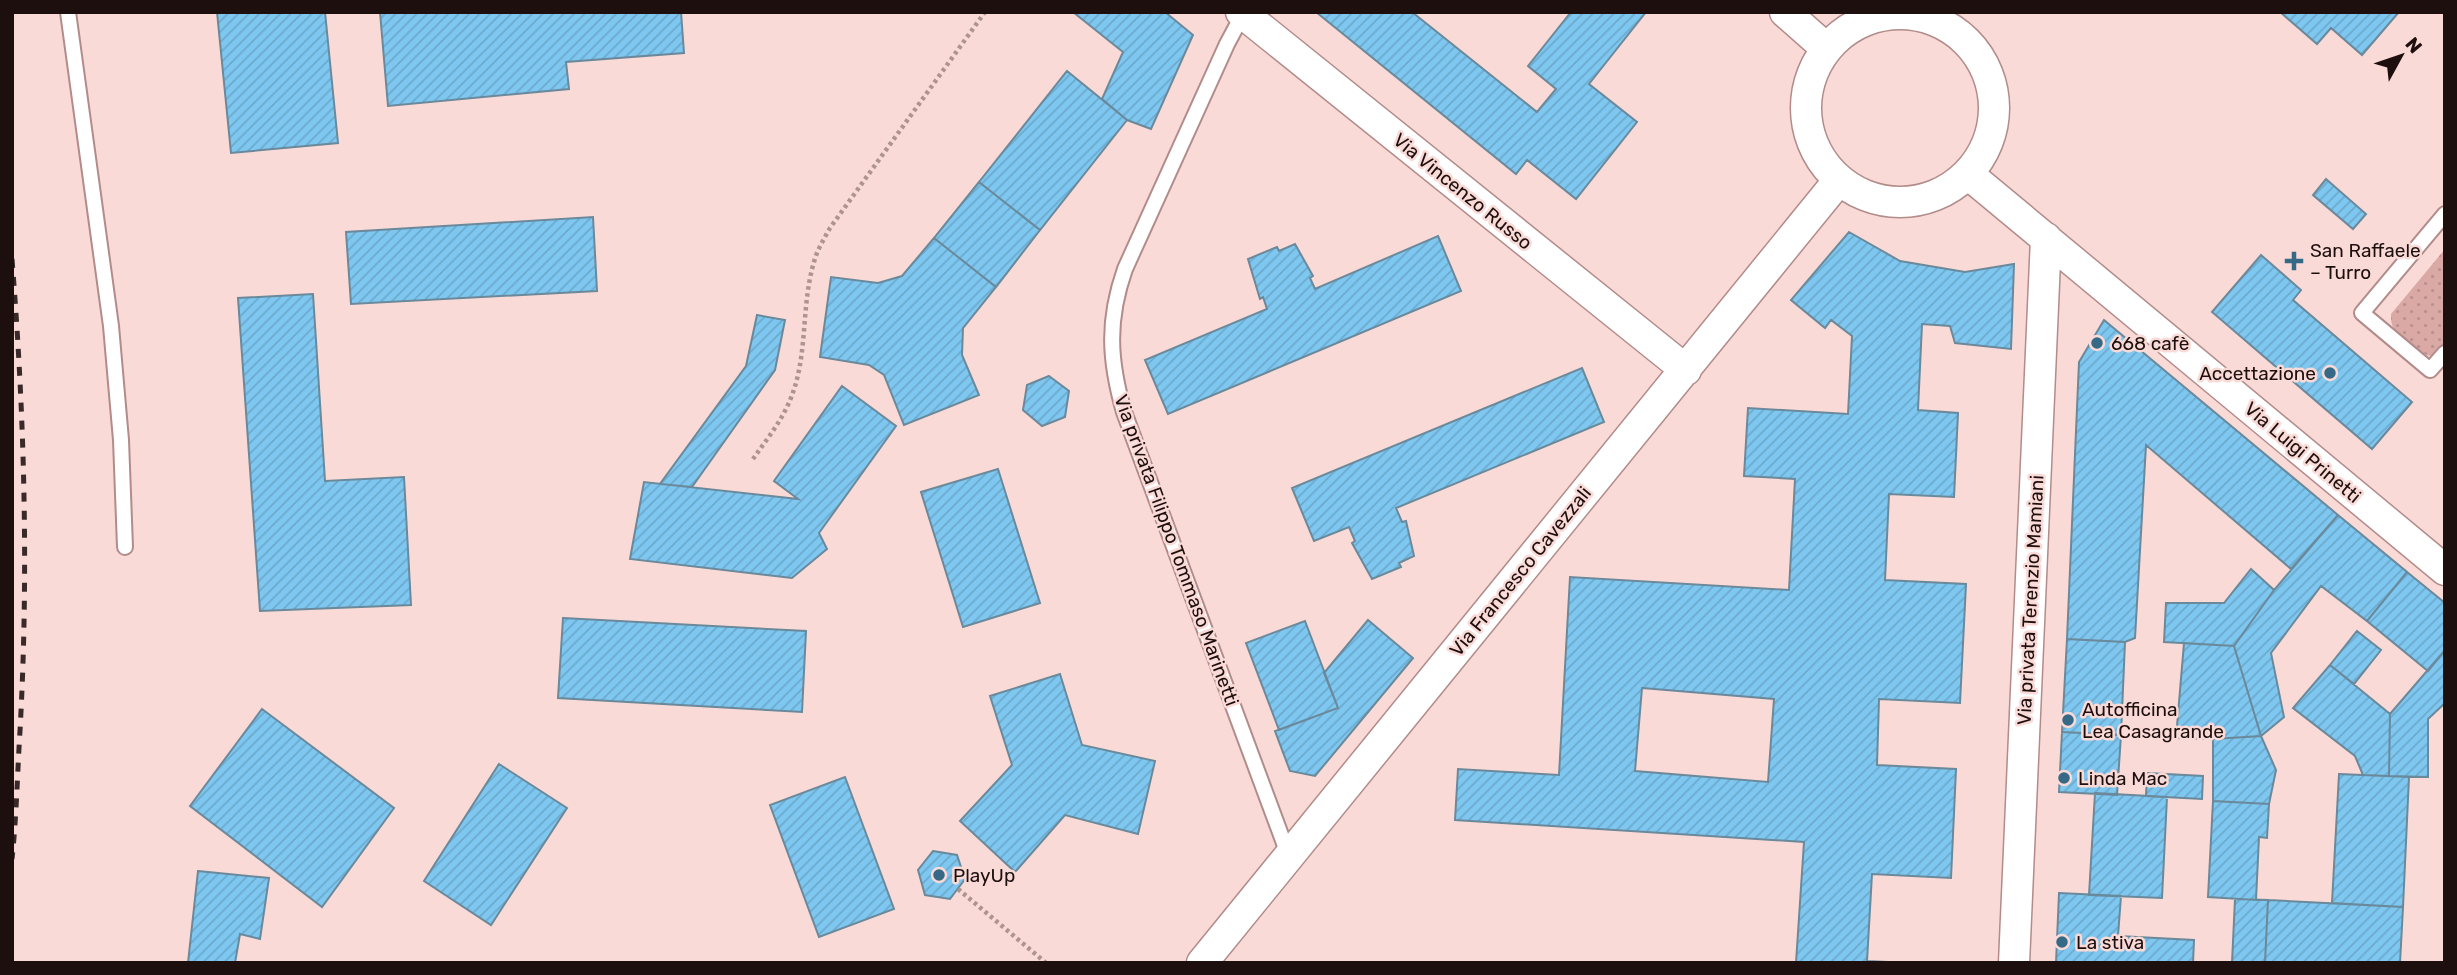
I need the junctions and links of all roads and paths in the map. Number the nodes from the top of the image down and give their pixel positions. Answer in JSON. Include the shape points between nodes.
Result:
{"nodes":[{"id":1,"x":68,"y":12,"type":"edge"},
{"id":2,"x":985,"y":12,"type":"edge"},
{"id":3,"x":1785,"y":12,"type":"edge"},
{"id":4,"x":1242,"y":13,"type":"edge"},
{"id":5,"x":1959,"y":21,"type":"edge"},
{"id":6,"x":1826,"y":49,"type":"junction"},
{"id":7,"x":1968,"y":174,"type":"junction"},
{"id":8,"x":1839,"y":180,"type":"junction"},
{"id":9,"x":2445,"y":214,"type":"edge"},
{"id":10,"x":2046,"y":238,"type":"junction"},
{"id":11,"x":2445,"y":353,"type":"edge"},
{"id":12,"x":1686,"y":370,"type":"junction"},
{"id":13,"x":753,"y":459,"type":"dead end"},
{"id":14,"x":125,"y":547,"type":"dead end"},
{"id":15,"x":2445,"y":570,"type":"edge"},
{"id":16,"x":1288,"y":854,"type":"junction"},
{"id":17,"x":958,"y":889,"type":"dead end"},
{"id":18,"x":1046,"y":963,"type":"edge"},
{"id":19,"x":1202,"y":963,"type":"edge"},
{"id":20,"x":2014,"y":963,"type":"edge"}],
"edges":[{"from":1,"to":14,"type":"lane","via":[[111,326]]},
{"from":2,"to":13,"type":"path","via":[[821,245],[814,262],[793,395]]},
{"from":3,"to":6,"type":"street"},
{"from":4,"to":12,"type":"street","name":"Via Vincenzo Russo"},
{"from":4,"to":16,"type":"lane","name":"Via privata Filippo Tommaso Marinetti","via":[[1125,269],[1114,306],[1111,346],[1124,412]]},
{"from":5,"to":6,"type":"street","via":[[1884,15],[1851,27]]},
{"from":5,"to":7,"type":"street","via":[[1988,75],[1993,97],[1994,121],[1988,143]]},
{"from":6,"to":8,"type":"street","via":[[1809,82],[1806,117],[1816,150]]},
{"from":7,"to":8,"type":"street","via":[[1936,196],[1901,203],[1866,197]]},
{"from":7,"to":10,"type":"street","name":"Via Luigi Prinetti"},
{"from":8,"to":12,"type":"street","name":"Via Francesco Cavezzali"},
{"from":9,"to":11,"type":"lane","via":[[2362,313],[2430,370]]},
{"from":10,"to":15,"type":"street","name":"Via Luigi Prinetti"},
{"from":10,"to":20,"type":"street","name":"Via privata Terenzio Mamiani"},
{"from":12,"to":16,"type":"street","name":"Via Francesco Cavezzali"},
{"from":16,"to":19,"type":"street","name":"Via Francesco Cavezzali"},
{"from":17,"to":18,"type":"path"}]}
